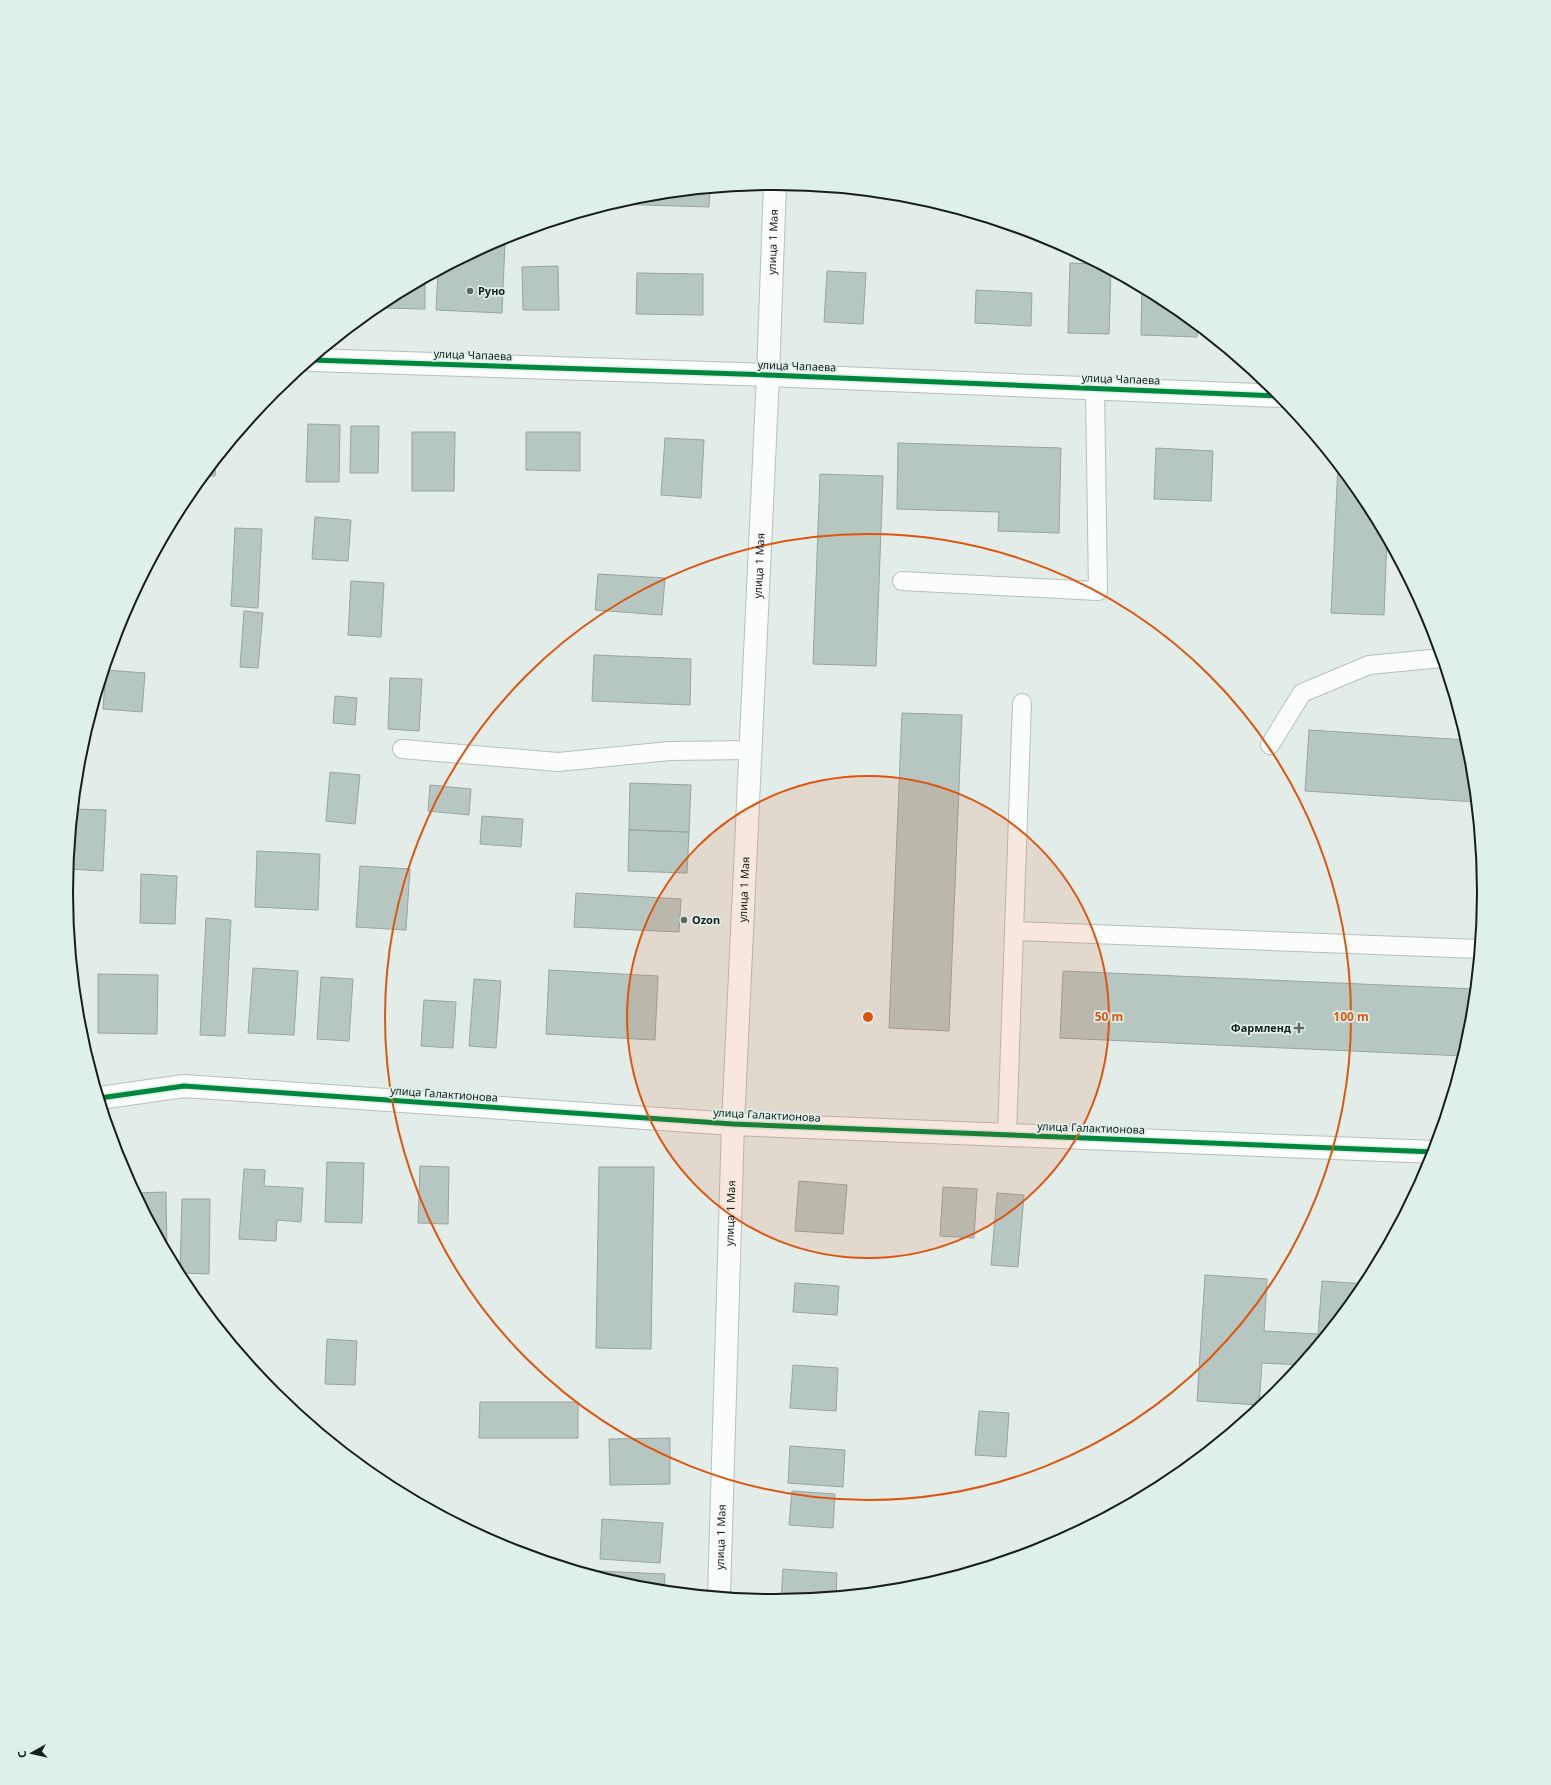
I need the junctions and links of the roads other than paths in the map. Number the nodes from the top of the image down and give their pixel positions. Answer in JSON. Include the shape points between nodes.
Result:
{"nodes":[{"id":1,"x":775,"y":190,"type":"edge"},
{"id":2,"x":317,"y":360,"type":"edge"},
{"id":3,"x":768,"y":375,"type":"junction"},
{"id":4,"x":1095,"y":388,"type":"junction"},
{"id":5,"x":1272,"y":396,"type":"edge"},
{"id":6,"x":902,"y":581,"type":"dead end"},
{"id":7,"x":1438,"y":658,"type":"edge"},
{"id":8,"x":1022,"y":703,"type":"dead end"},
{"id":9,"x":1270,"y":744,"type":"dead end"},
{"id":10,"x":402,"y":750,"type":"dead end"},
{"id":11,"x":750,"y":750,"type":"junction"},
{"id":12,"x":1014,"y":931,"type":"junction"},
{"id":13,"x":1475,"y":949,"type":"edge"},
{"id":14,"x":104,"y":1097,"type":"edge"},
{"id":15,"x":733,"y":1124,"type":"junction"},
{"id":16,"x":1007,"y":1135,"type":"junction"},
{"id":17,"x":1428,"y":1152,"type":"edge"},
{"id":18,"x":719,"y":1592,"type":"edge"}],
"edges":[{"from":1,"to":3,"type":"street","name":"улица 1 Мая"},
{"from":2,"to":3,"type":"street","name":"улица Чапаева"},
{"from":3,"to":4,"type":"street","name":"улица Чапаева"},
{"from":3,"to":11,"type":"street","name":"улица 1 Мая"},
{"from":4,"to":5,"type":"street","name":"улица Чапаева"},
{"from":4,"to":6,"type":"lane","via":[[1098,590]]},
{"from":7,"to":9,"type":"lane","via":[[1369,665],[1302,693]]},
{"from":8,"to":12,"type":"lane"},
{"from":10,"to":11,"type":"lane","via":[[558,762],[669,751]]},
{"from":11,"to":15,"type":"street","name":"улица 1 Мая"},
{"from":12,"to":13,"type":"lane"},
{"from":12,"to":16,"type":"lane"},
{"from":14,"to":15,"type":"street","name":"улица Галактионова","via":[[184,1086]]},
{"from":15,"to":16,"type":"street","name":"улица Галактионова"},
{"from":15,"to":18,"type":"street","name":"улица 1 Мая"},
{"from":16,"to":17,"type":"street","name":"улица Галактионова"}]}
